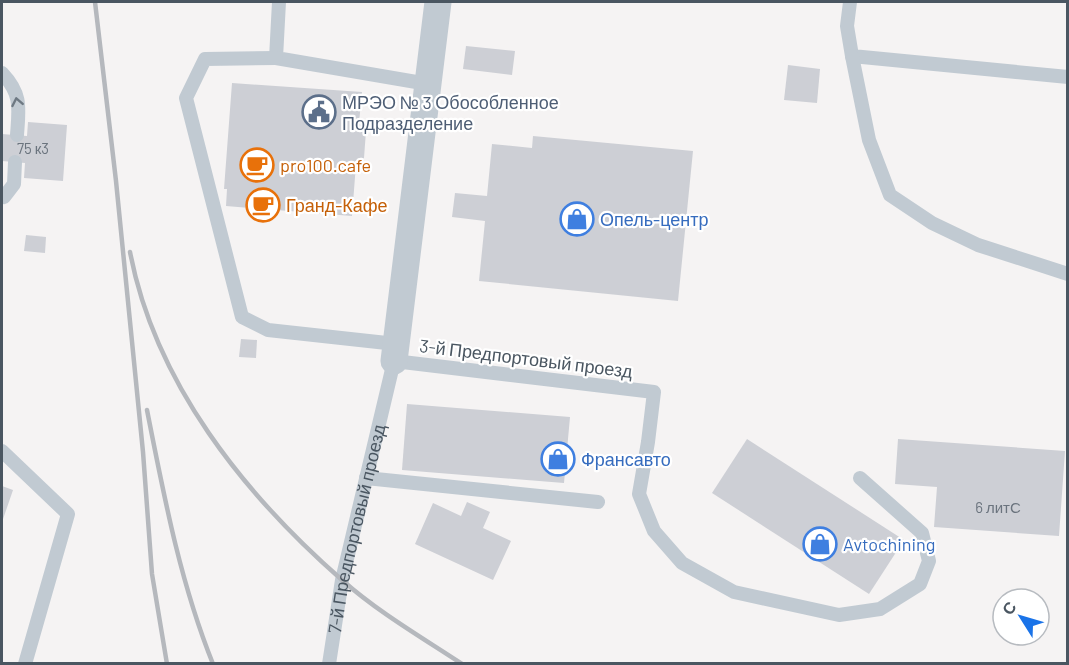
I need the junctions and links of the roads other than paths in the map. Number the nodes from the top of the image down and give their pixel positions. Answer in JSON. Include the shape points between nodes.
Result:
{"nodes":[{"id":1,"x":279,"y":2,"type":"edge"},
{"id":2,"x":438,"y":2,"type":"edge"},
{"id":3,"x":850,"y":2,"type":"edge"},
{"id":4,"x":852,"y":56,"type":"junction"},
{"id":5,"x":276,"y":57,"type":"junction"},
{"id":6,"x":2,"y":73,"type":"edge"},
{"id":7,"x":1068,"y":77,"type":"edge"},
{"id":8,"x":428,"y":84,"type":"junction"},
{"id":9,"x":17,"y":135,"type":"dead end"},
{"id":10,"x":15,"y":162,"type":"dead end"},
{"id":11,"x":2,"y":196,"type":"edge"},
{"id":12,"x":1068,"y":274,"type":"edge"},
{"id":13,"x":395,"y":352,"type":"junction"},
{"id":14,"x":2,"y":451,"type":"edge"},
{"id":15,"x":366,"y":478,"type":"junction"},
{"id":16,"x":860,"y":478,"type":"dead end"},
{"id":17,"x":598,"y":502,"type":"dead end"},
{"id":18,"x":25,"y":663,"type":"edge"},
{"id":19,"x":329,"y":663,"type":"edge"}],
"edges":[{"from":1,"to":5,"type":"lane"},
{"from":2,"to":8,"type":"street"},
{"from":3,"to":4,"type":"lane"},
{"from":4,"to":7,"type":"lane"},
{"from":4,"to":12,"type":"lane","via":[[869,140],[890,195],[932,223],[978,245]]},
{"from":5,"to":8,"type":"lane"},
{"from":5,"to":13,"type":"lane","name":"3-й Предпортовый проезд","via":[[205,59],[186,99],[242,317],[268,330]]},
{"from":9,"to":6,"type":"lane","one_way":true,"via":[[19,100]]},
{"from":8,"to":13,"type":"street"},
{"from":10,"to":11,"type":"lane","via":[[14,184]]},
{"from":13,"to":15,"type":"lane","name":"7-й Предпортовый проезд"},
{"from":13,"to":16,"type":"lane","name":"3-й Предпортовый проезд","via":[[654,392],[639,494],[654,531],[682,563],[734,591],[839,615],[880,609],[920,584],[929,561],[922,533]]},
{"from":14,"to":18,"type":"lane","via":[[68,514]]},
{"from":15,"to":17,"type":"lane"},
{"from":15,"to":19,"type":"lane","name":"7-й Предпортовый проезд","via":[[342,580]]}]}
